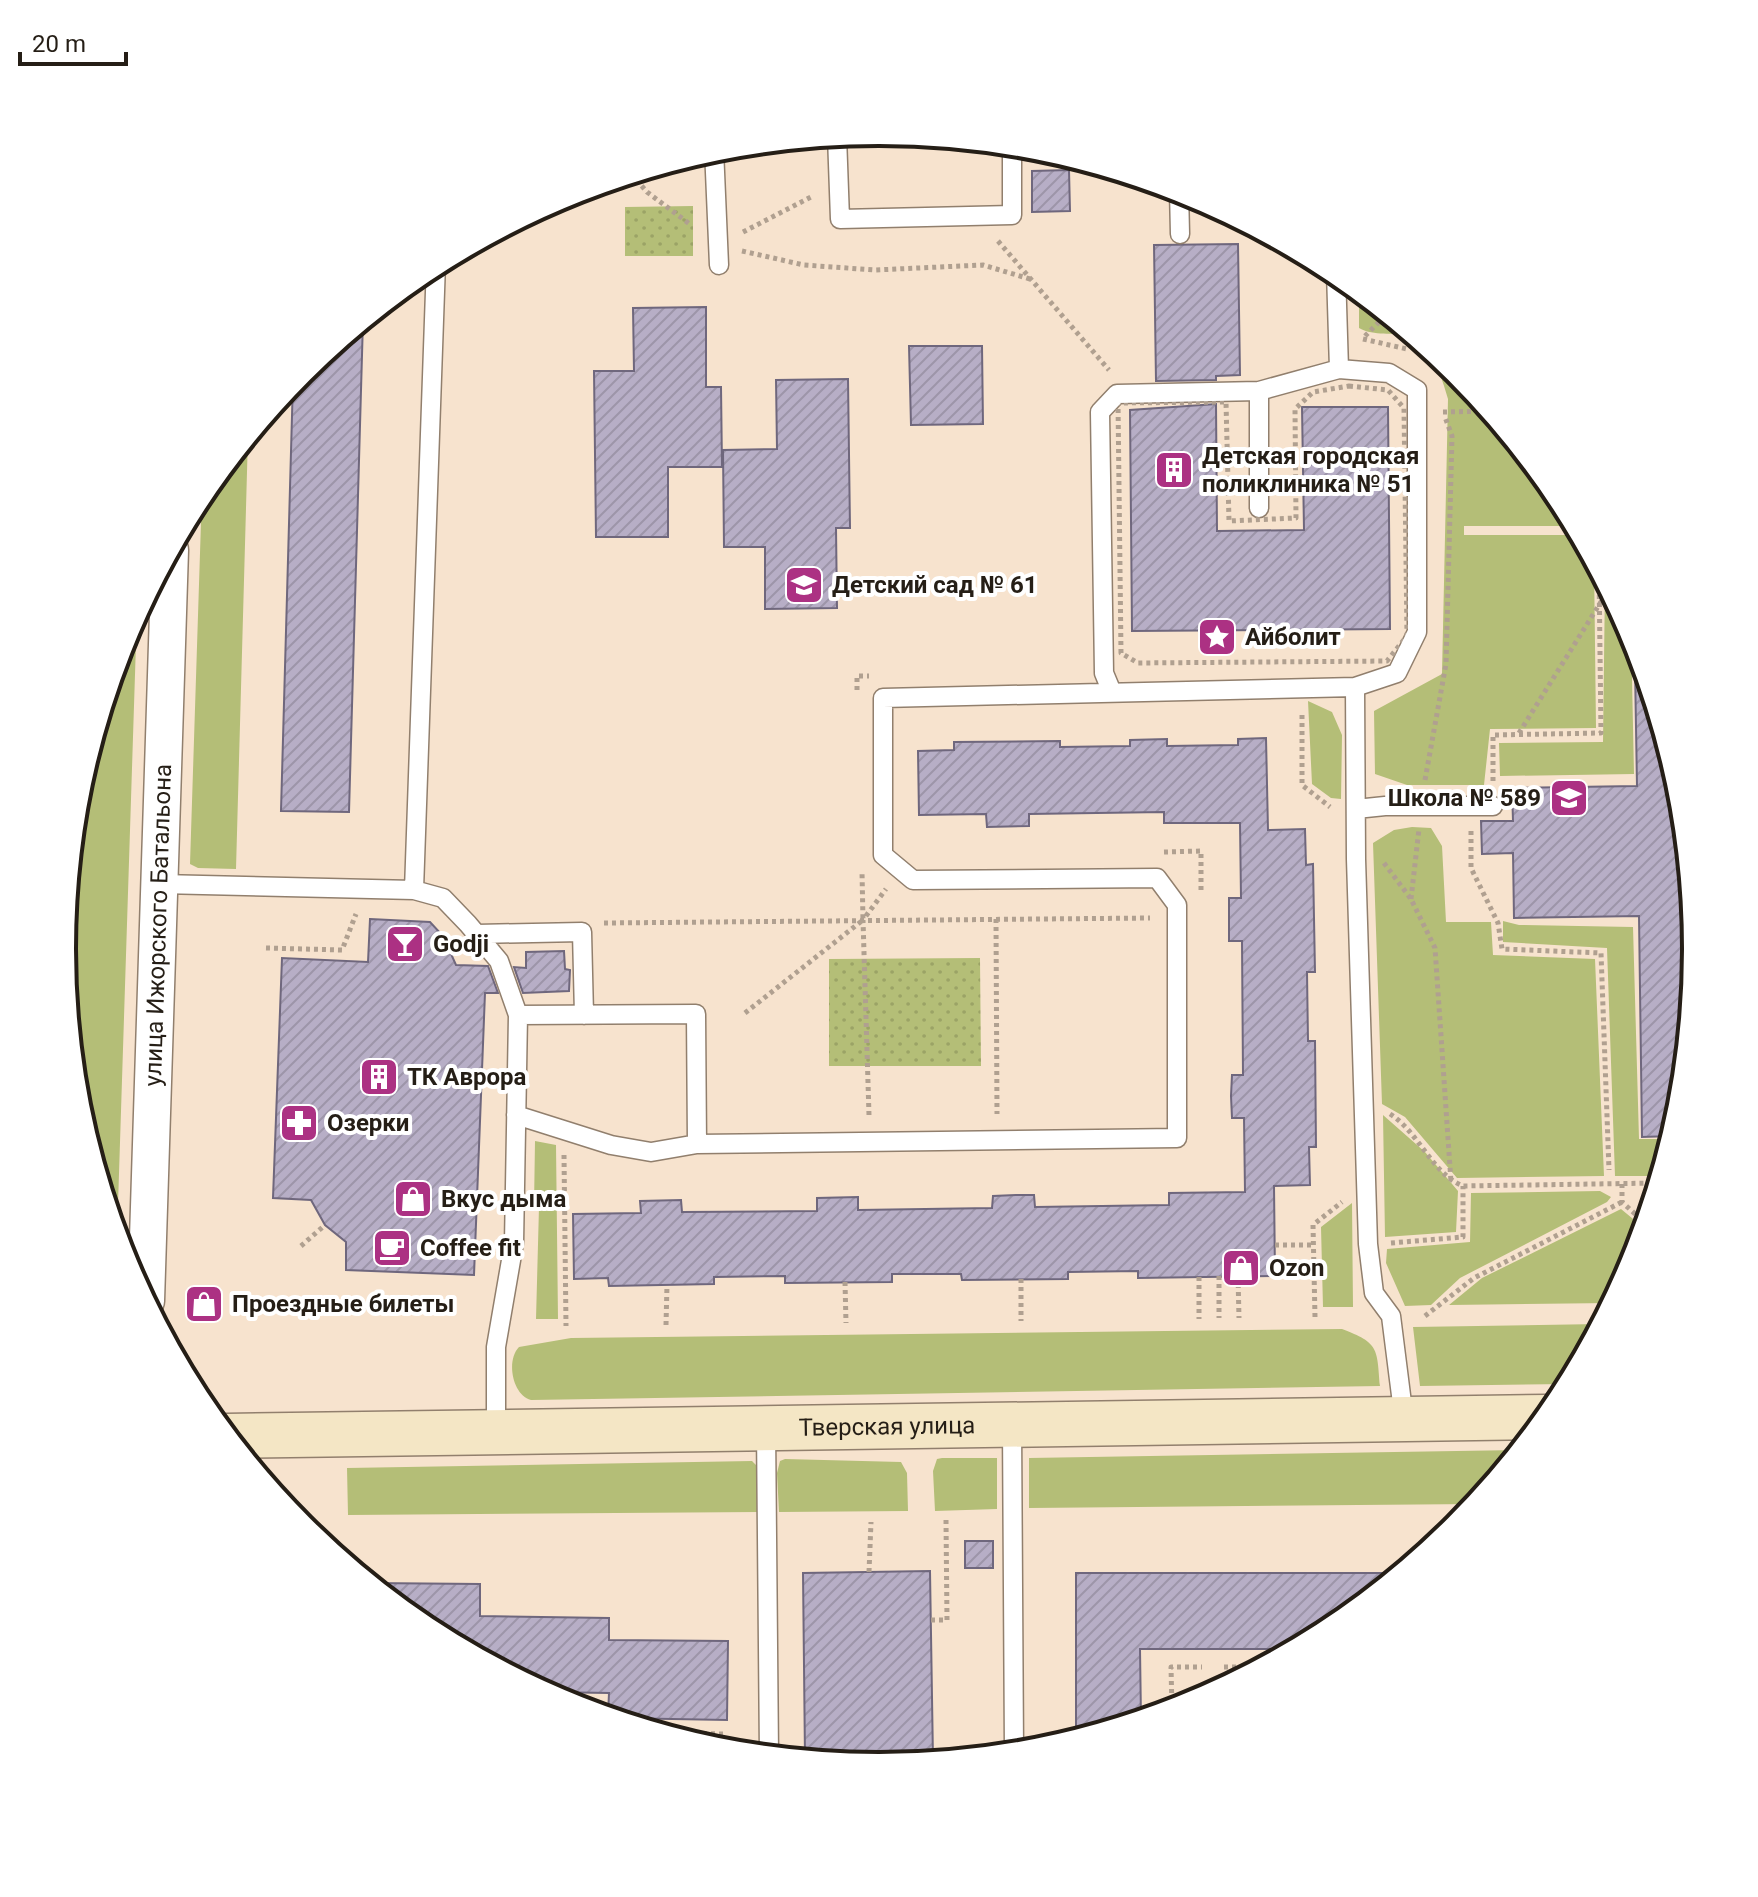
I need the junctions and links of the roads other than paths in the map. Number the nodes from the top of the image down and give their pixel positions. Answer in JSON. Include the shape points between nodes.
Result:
{"nodes":[{"id":1,"x":837,"y":147,"type":"edge"},
{"id":2,"x":1012,"y":157,"type":"edge"},
{"id":3,"x":715,"y":163,"type":"edge"},
{"id":4,"x":1179,"y":204,"type":"edge"},
{"id":5,"x":1180,"y":234,"type":"dead end"},
{"id":6,"x":719,"y":265,"type":"dead end"},
{"id":7,"x":435,"y":279,"type":"edge"},
{"id":8,"x":1337,"y":289,"type":"edge"},
{"id":9,"x":1339,"y":369,"type":"junction"},
{"id":10,"x":1259,"y":391,"type":"junction"},
{"id":11,"x":1259,"y":508,"type":"dead end"},
{"id":12,"x":169,"y":574,"type":"edge"},
{"id":13,"x":1355,"y":687,"type":"junction"},
{"id":14,"x":1111,"y":690,"type":"junction"},
{"id":15,"x":1493,"y":806,"type":"road end"},
{"id":16,"x":1356,"y":809,"type":"junction"},
{"id":17,"x":160,"y":884,"type":"junction"},
{"id":18,"x":414,"y":890,"type":"junction"},
{"id":19,"x":477,"y":934,"type":"junction"},
{"id":20,"x":518,"y":1015,"type":"junction"},
{"id":21,"x":584,"y":1015,"type":"junction"},
{"id":22,"x":516,"y":1115,"type":"junction"},
{"id":23,"x":697,"y":1144,"type":"junction"},
{"id":24,"x":147,"y":1277,"type":"edge"},
{"id":25,"x":1531,"y":1417,"type":"edge"},
{"id":26,"x":1404,"y":1419,"type":"junction"},
{"id":27,"x":1012,"y":1425,"type":"junction"},
{"id":28,"x":766,"y":1428,"type":"junction"},
{"id":29,"x":496,"y":1432,"type":"junction"},
{"id":30,"x":241,"y":1436,"type":"edge"},
{"id":31,"x":1014,"y":1740,"type":"edge"},
{"id":32,"x":769,"y":1744,"type":"edge"}],
"edges":[{"from":1,"to":2,"type":"lane","via":[[840,219],[1012,215]]},
{"from":3,"to":6,"type":"lane"},
{"from":4,"to":5,"type":"lane"},
{"from":7,"to":18,"type":"lane"},
{"from":8,"to":9,"type":"lane"},
{"from":9,"to":10,"type":"lane"},
{"from":9,"to":13,"type":"lane","via":[[1389,373],[1417,390],[1417,632],[1397,673]]},
{"from":10,"to":11,"type":"lane"},
{"from":10,"to":14,"type":"lane","via":[[1129,398],[1117,394],[1100,412],[1104,673]]},
{"from":12,"to":17,"type":"street","name":"улица Ижорского Батальона"},
{"from":13,"to":14,"type":"lane"},
{"from":13,"to":16,"type":"lane"},
{"from":14,"to":23,"type":"lane","via":[[883,698],[883,855],[913,880],[1157,878],[1177,905],[1177,1138]]},
{"from":15,"to":16,"type":"lane"},
{"from":16,"to":26,"type":"lane","via":[[1368,1244],[1374,1293],[1391,1316]]},
{"from":17,"to":18,"type":"lane"},
{"from":17,"to":24,"type":"street","name":"улица Ижорского Батальона"},
{"from":18,"to":19,"type":"lane","via":[[443,898]]},
{"from":19,"to":20,"type":"lane","via":[[499,961]]},
{"from":19,"to":21,"type":"lane","via":[[582,932]]},
{"from":20,"to":21,"type":"lane"},
{"from":20,"to":22,"type":"lane"},
{"from":21,"to":23,"type":"lane","via":[[696,1014]]},
{"from":22,"to":23,"type":"lane","via":[[651,1152]]},
{"from":22,"to":29,"type":"lane","via":[[514,1243],[496,1347]]},
{"from":25,"to":26,"type":"main road","name":"Тверская улица"},
{"from":26,"to":27,"type":"main road","name":"Тверская улица"},
{"from":27,"to":28,"type":"main road","name":"Тверская улица"},
{"from":27,"to":31,"type":"lane"},
{"from":28,"to":29,"type":"main road","name":"Тверская улица"},
{"from":28,"to":32,"type":"lane"},
{"from":29,"to":30,"type":"main road","name":"Тверская улица"}]}
